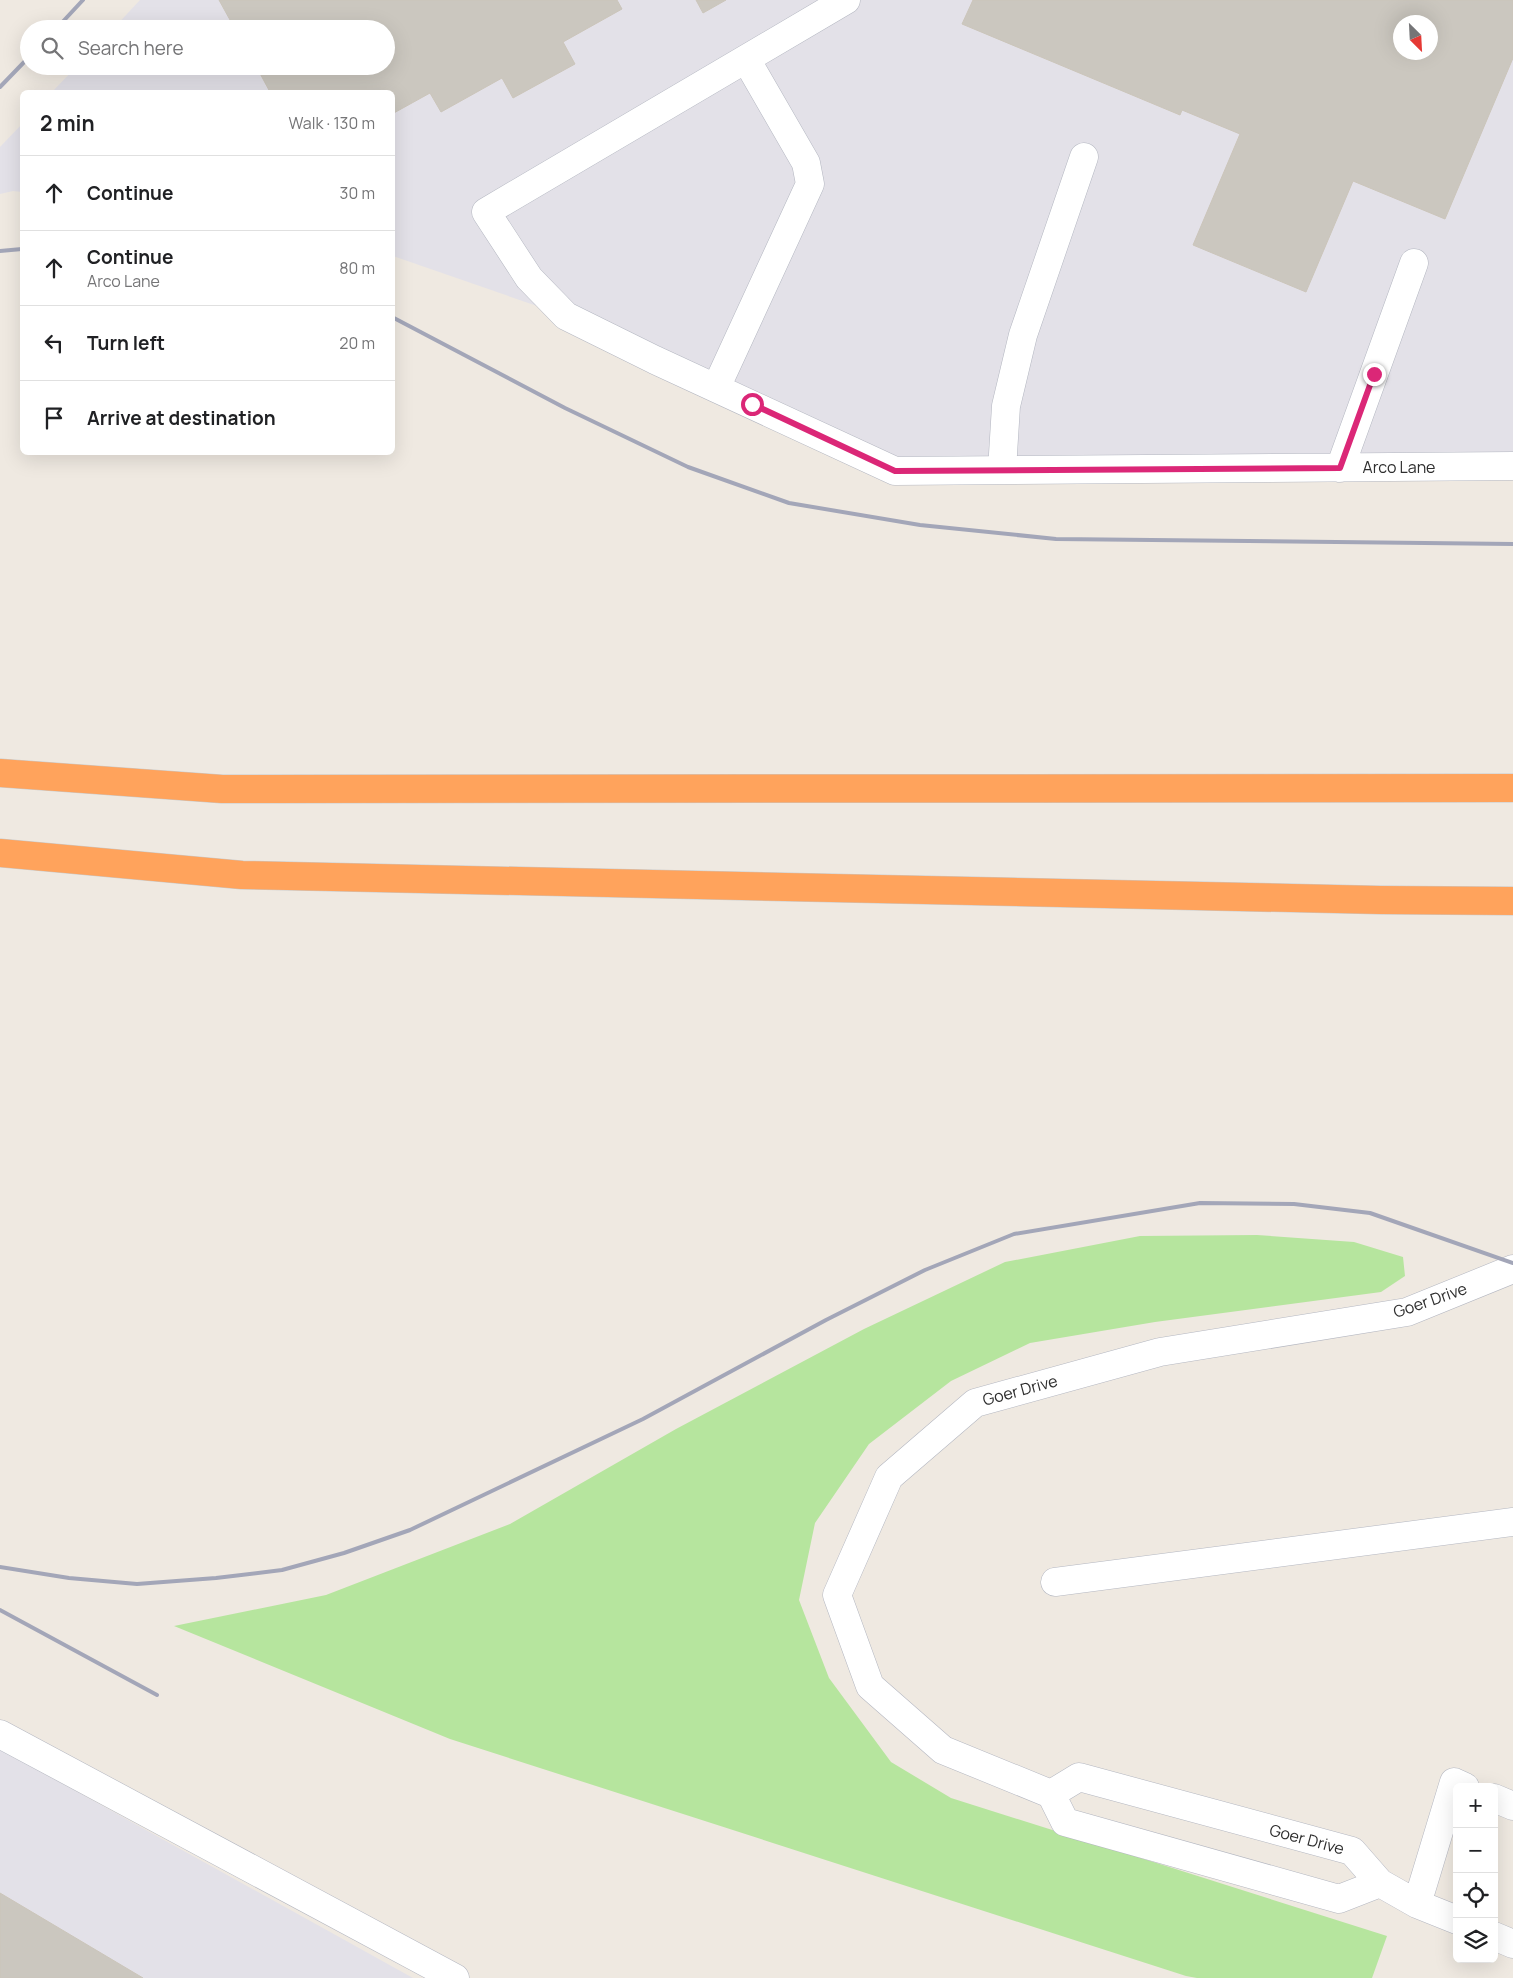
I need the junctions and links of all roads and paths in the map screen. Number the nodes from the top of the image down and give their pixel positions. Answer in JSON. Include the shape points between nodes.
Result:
{"nodes":[{"id":1,"x":846,"y":0,"type":"edge"},
{"id":2,"x":746,"y":59,"type":"junction"},
{"id":3,"x":1084,"y":157,"type":"dead end"},
{"id":4,"x":1414,"y":263,"type":"dead end"},
{"id":5,"x":716,"y":388,"type":"junction"},
{"id":6,"x":1513,"y":466,"type":"edge"},
{"id":7,"x":1340,"y":468,"type":"junction"},
{"id":8,"x":1002,"y":470,"type":"junction"},
{"id":9,"x":0,"y":773,"type":"edge"},
{"id":10,"x":1513,"y":788,"type":"edge"},
{"id":11,"x":0,"y":853,"type":"edge"},
{"id":12,"x":1513,"y":901,"type":"edge"},
{"id":13,"x":1513,"y":1270,"type":"edge"},
{"id":14,"x":1513,"y":1522,"type":"edge"},
{"id":15,"x":1055,"y":1582,"type":"dead end"},
{"id":16,"x":0,"y":1734,"type":"edge"},
{"id":17,"x":1453,"y":1785,"type":"edge"},
{"id":18,"x":1051,"y":1794,"type":"junction"},
{"id":19,"x":1498,"y":1800,"type":"edge"},
{"id":20,"x":1513,"y":1806,"type":"edge"},
{"id":21,"x":1380,"y":1883,"type":"junction"},
{"id":22,"x":1417,"y":1904,"type":"junction"},
{"id":23,"x":1453,"y":1918,"type":"edge"},
{"id":24,"x":1498,"y":1938,"type":"edge"},
{"id":25,"x":1513,"y":1944,"type":"edge"},
{"id":26,"x":455,"y":1978,"type":"edge"}],
"edges":[{"from":1,"to":2,"type":"street"},
{"from":2,"to":5,"type":"street","via":[[806,163],[810,184]]},
{"from":2,"to":5,"type":"street","via":[[486,212],[529,278],[566,316]]},
{"from":3,"to":8,"type":"street","via":[[1024,335],[1006,406]]},
{"from":4,"to":7,"type":"street"},
{"from":5,"to":8,"type":"street","name":"Arco Lane","via":[[895,471]]},
{"from":6,"to":7,"type":"street","name":"Arco Lane"},
{"from":7,"to":8,"type":"street","name":"Arco Lane"},
{"from":9,"to":10,"type":"highway","via":[[222,789]]},
{"from":11,"to":12,"type":"highway","via":[[242,875]]},
{"from":13,"to":18,"type":"street","name":"Goer Drive","via":[[1407,1312],[1160,1352],[975,1403],[889,1477],[838,1596],[870,1686],[943,1750]]},
{"from":14,"to":15,"type":"street"},
{"from":16,"to":26,"type":"street"},
{"from":17,"to":22,"type":"street"},
{"from":18,"to":21,"type":"street","name":"Goer Drive","via":[[1079,1777],[1342,1848],[1352,1851]]},
{"from":18,"to":21,"type":"street","via":[[1065,1822],[1339,1899]]},
{"from":19,"to":20,"type":"street"},
{"from":21,"to":22,"type":"street","name":"Goer Drive"},
{"from":22,"to":23,"type":"street","name":"Goer Drive"},
{"from":24,"to":25,"type":"street"}]}
